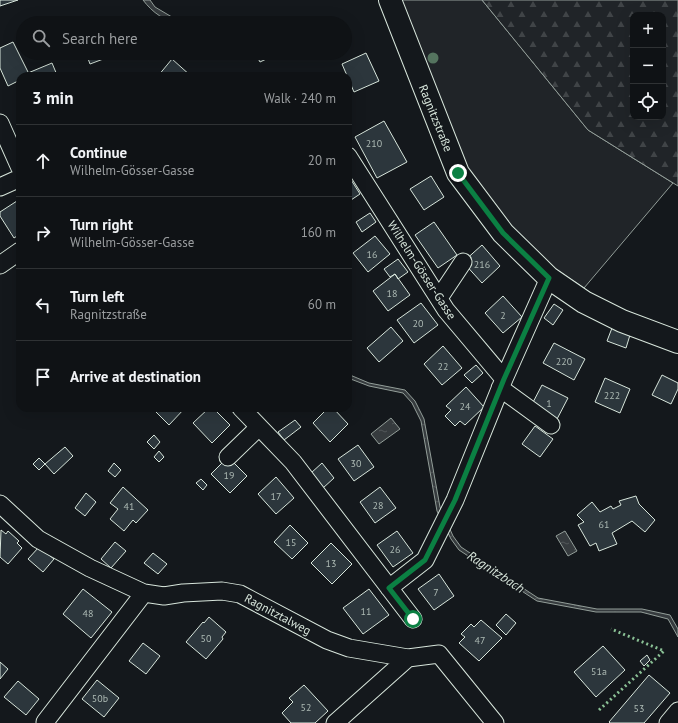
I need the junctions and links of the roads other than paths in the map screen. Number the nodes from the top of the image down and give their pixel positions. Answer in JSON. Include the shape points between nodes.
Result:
{"nodes":[{"id":1,"x":390,"y":0,"type":"edge"},
{"id":2,"x":0,"y":123,"type":"edge"},
{"id":3,"x":16,"y":159,"type":"edge"},
{"id":4,"x":352,"y":162,"type":"edge"},
{"id":5,"x":16,"y":180,"type":"edge"},
{"id":6,"x":0,"y":187,"type":"edge"},
{"id":7,"x":16,"y":254,"type":"edge"},
{"id":8,"x":463,"y":262,"type":"dead end"},
{"id":9,"x":0,"y":265,"type":"edge"},
{"id":10,"x":549,"y":278,"type":"junction"},
{"id":11,"x":439,"y":298,"type":"junction"},
{"id":12,"x":678,"y":342,"type":"edge"},
{"id":13,"x":502,"y":383,"type":"junction"},
{"id":14,"x":245,"y":412,"type":"edge"},
{"id":15,"x":551,"y":425,"type":"dead end"},
{"id":16,"x":259,"y":427,"type":"junction"},
{"id":17,"x":228,"y":457,"type":"dead end"},
{"id":18,"x":0,"y":504,"type":"edge"},
{"id":19,"x":389,"y":588,"type":"junction"},
{"id":20,"x":144,"y":593,"type":"junction"},
{"id":21,"x":413,"y":619,"type":"dead end"},
{"id":22,"x":408,"y":658,"type":"junction"},
{"id":23,"x":678,"y":712,"type":"edge"},
{"id":24,"x":45,"y":722,"type":"edge"},
{"id":25,"x":334,"y":723,"type":"edge"},
{"id":26,"x":495,"y":723,"type":"edge"},
{"id":27,"x":668,"y":723,"type":"edge"}],
"edges":[{"from":1,"to":10,"type":"main road","name":"Ragnitzstraße","via":[[458,173],[503,233]]},
{"from":2,"to":3,"type":"street"},
{"from":4,"to":11,"type":"street","name":"Wilhelm-Gösser-Gasse"},
{"from":5,"to":6,"type":"street"},
{"from":7,"to":9,"type":"street"},
{"from":8,"to":11,"type":"street"},
{"from":10,"to":12,"type":"main road","name":"Ragnitzstraße","via":[[584,302]]},
{"from":10,"to":13,"type":"street"},
{"from":11,"to":13,"type":"street","name":"Wilhelm-Gösser-Gasse"},
{"from":13,"to":15,"type":"street","name":"Wilhelm-Gösser-Gasse"},
{"from":13,"to":19,"type":"street","via":[[455,500],[425,560]]},
{"from":14,"to":16,"type":"street"},
{"from":16,"to":17,"type":"street"},
{"from":16,"to":19,"type":"street","via":[[293,462]]},
{"from":18,"to":20,"type":"street","name":"Ragnitztalweg","via":[[38,539],[90,568]]},
{"from":19,"to":21,"type":"street"},
{"from":20,"to":22,"type":"street","name":"Ragnitztalweg","via":[[164,596],[222,591],[240,594],[327,640],[349,648]]},
{"from":20,"to":24,"type":"street"},
{"from":22,"to":25,"type":"street"},
{"from":22,"to":26,"type":"street","name":"Ragnitztalweg","via":[[439,654]]},
{"from":23,"to":27,"type":"street"}]}
